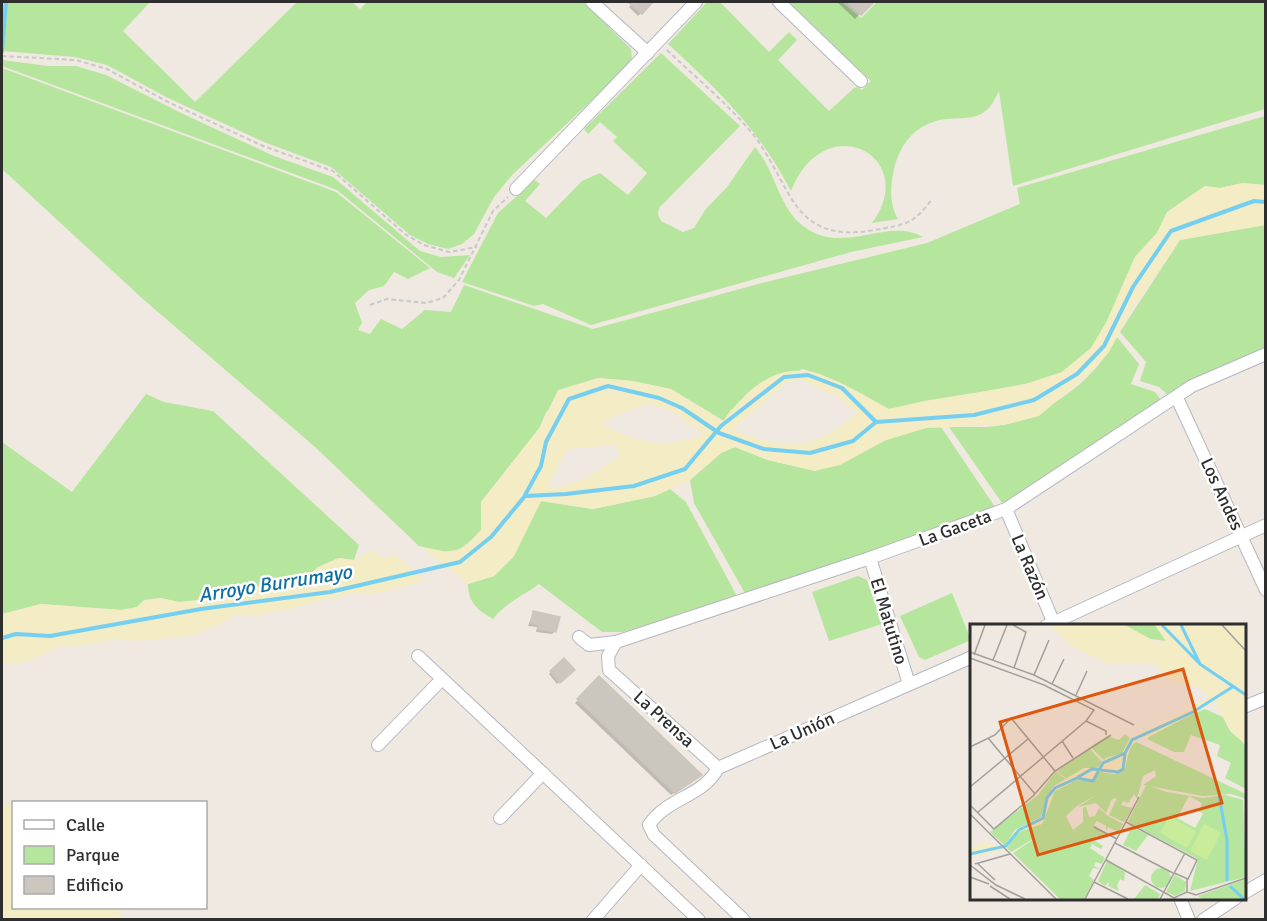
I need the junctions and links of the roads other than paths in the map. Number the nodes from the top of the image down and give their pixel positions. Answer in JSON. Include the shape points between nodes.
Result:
{"nodes":[{"id":1,"x":592,"y":2,"type":"edge"},
{"id":2,"x":696,"y":2,"type":"edge"},
{"id":3,"x":779,"y":2,"type":"edge"},
{"id":4,"x":648,"y":53,"type":"junction"},
{"id":5,"x":861,"y":81,"type":"dead end"},
{"id":6,"x":516,"y":189,"type":"road end"},
{"id":7,"x":1266,"y":354,"type":"edge"},
{"id":8,"x":1177,"y":398,"type":"junction"},
{"id":9,"x":1006,"y":509,"type":"junction"},
{"id":10,"x":1266,"y":525,"type":"edge"},
{"id":11,"x":1241,"y":536,"type":"junction"},
{"id":12,"x":870,"y":558,"type":"junction"},
{"id":13,"x":1266,"y":590,"type":"edge"},
{"id":14,"x":1051,"y":624,"type":"edge"},
{"id":15,"x":579,"y":637,"type":"dead end"},
{"id":16,"x":616,"y":642,"type":"junction"},
{"id":17,"x":418,"y":656,"type":"dead end"},
{"id":18,"x":970,"y":658,"type":"edge"},
{"id":19,"x":442,"y":679,"type":"junction"},
{"id":20,"x":909,"y":684,"type":"junction"},
{"id":21,"x":1266,"y":698,"type":"edge"},
{"id":22,"x":1246,"y":706,"type":"edge"},
{"id":23,"x":378,"y":745,"type":"dead end"},
{"id":24,"x":718,"y":768,"type":"junction"},
{"id":25,"x":543,"y":773,"type":"junction"},
{"id":26,"x":500,"y":818,"type":"dead end"},
{"id":27,"x":641,"y":865,"type":"junction"},
{"id":28,"x":1266,"y":880,"type":"edge"},
{"id":29,"x":1246,"y":892,"type":"edge"},
{"id":30,"x":1181,"y":900,"type":"edge"},
{"id":31,"x":1233,"y":900,"type":"edge"},
{"id":32,"x":594,"y":920,"type":"edge"},
{"id":33,"x":699,"y":920,"type":"edge"},
{"id":34,"x":744,"y":920,"type":"edge"},
{"id":35,"x":1189,"y":920,"type":"edge"},
{"id":36,"x":1203,"y":920,"type":"edge"}],
"edges":[{"from":1,"to":4,"type":"street"},
{"from":2,"to":4,"type":"street"},
{"from":3,"to":5,"type":"street"},
{"from":4,"to":6,"type":"street"},
{"from":7,"to":8,"type":"street","name":"La Gaceta","via":[[1192,386]]},
{"from":8,"to":9,"type":"street","name":"La Gaceta"},
{"from":8,"to":11,"type":"street","name":"Los Andes"},
{"from":9,"to":12,"type":"street","name":"La Gaceta"},
{"from":9,"to":14,"type":"street","name":"La Razón"},
{"from":10,"to":11,"type":"street"},
{"from":11,"to":13,"type":"street","name":"Los Andes"},
{"from":11,"to":14,"type":"street"},
{"from":12,"to":16,"type":"street","name":"La Gaceta"},
{"from":12,"to":20,"type":"street","name":"El Matutino"},
{"from":15,"to":16,"type":"street","name":"La Gaceta","via":[[589,645]]},
{"from":16,"to":24,"type":"street","name":"La Prensa","via":[[608,656],[609,670]]},
{"from":17,"to":19,"type":"street"},
{"from":18,"to":20,"type":"street","name":"La Unión"},
{"from":19,"to":23,"type":"street"},
{"from":19,"to":25,"type":"street"},
{"from":20,"to":24,"type":"street","name":"La Unión"},
{"from":21,"to":22,"type":"street"},
{"from":24,"to":34,"type":"street","name":"La Unión","via":[[700,789],[657,812],[649,825],[654,835]]},
{"from":25,"to":26,"type":"street"},
{"from":25,"to":27,"type":"street"},
{"from":27,"to":32,"type":"street"},
{"from":27,"to":33,"type":"street"},
{"from":28,"to":29,"type":"street"},
{"from":30,"to":35,"type":"street"},
{"from":31,"to":36,"type":"street"}]}
